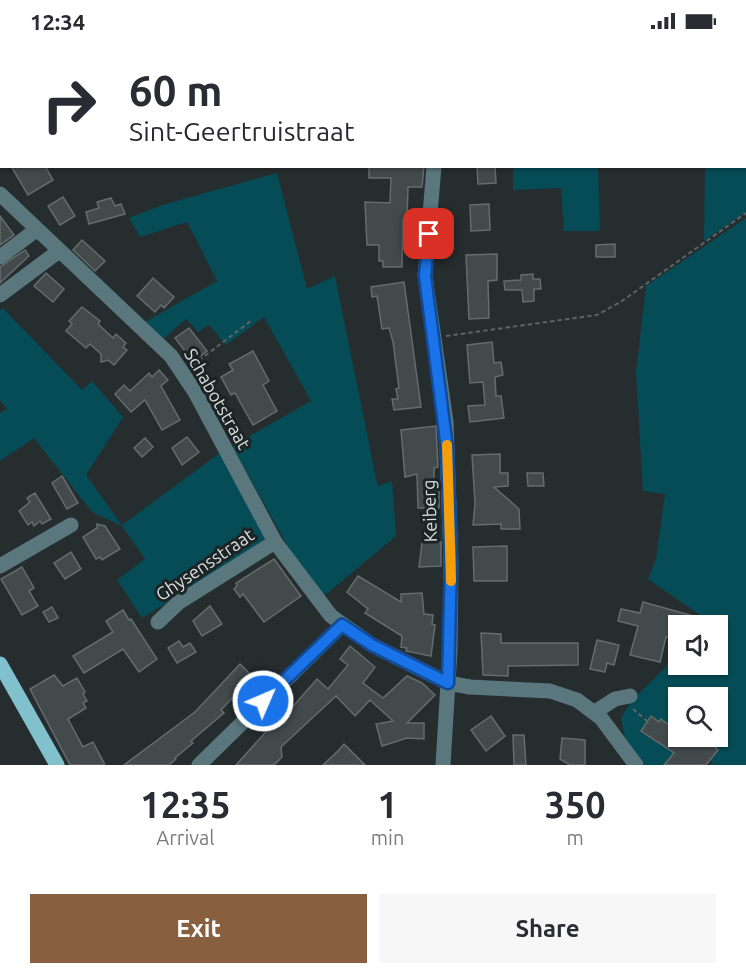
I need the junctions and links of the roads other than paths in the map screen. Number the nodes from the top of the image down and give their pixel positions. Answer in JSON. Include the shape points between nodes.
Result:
{"nodes":[{"id":1,"x":434,"y":168,"type":"edge"},
{"id":2,"x":0,"y":194,"type":"edge"},
{"id":3,"x":36,"y":230,"type":"junction"},
{"id":4,"x":59,"y":251,"type":"junction"},
{"id":5,"x":0,"y":257,"type":"edge"},
{"id":6,"x":0,"y":295,"type":"edge"},
{"id":7,"x":71,"y":525,"type":"dead end"},
{"id":8,"x":275,"y":542,"type":"junction"},
{"id":9,"x":0,"y":566,"type":"edge"},
{"id":10,"x":158,"y":621,"type":"dead end"},
{"id":11,"x":342,"y":625,"type":"junction"},
{"id":12,"x":0,"y":664,"type":"edge"},
{"id":13,"x":448,"y":683,"type":"junction"},
{"id":14,"x":630,"y":696,"type":"dead end"},
{"id":15,"x":595,"y":712,"type":"junction"},
{"id":16,"x":57,"y":765,"type":"edge"},
{"id":17,"x":200,"y":765,"type":"edge"},
{"id":18,"x":443,"y":765,"type":"edge"},
{"id":19,"x":636,"y":765,"type":"edge"}],
"edges":[{"from":1,"to":13,"type":"street","name":"Keiberg","via":[[425,276],[447,448],[451,562]]},
{"from":2,"to":3,"type":"street","name":"Schabotstraat"},
{"from":3,"to":4,"type":"street","name":"Schabotstraat"},
{"from":3,"to":5,"type":"street"},
{"from":4,"to":6,"type":"street"},
{"from":4,"to":8,"type":"street","name":"Schabotstraat","via":[[147,331],[184,372]]},
{"from":7,"to":9,"type":"street"},
{"from":8,"to":10,"type":"street","name":"Ghysensstraat","via":[[178,603]]},
{"from":8,"to":11,"type":"street","name":"Schabotstraat"},
{"from":11,"to":13,"type":"street","name":"Schabotstraat","via":[[372,645]]},
{"from":11,"to":17,"type":"street"},
{"from":12,"to":16,"type":"main road"},
{"from":13,"to":15,"type":"street","name":"Schabotstraat","via":[[550,691],[571,697]]},
{"from":13,"to":18,"type":"street","name":"Keiberg"},
{"from":14,"to":15,"type":"street","via":[[615,699]]},
{"from":15,"to":19,"type":"street"}]}
